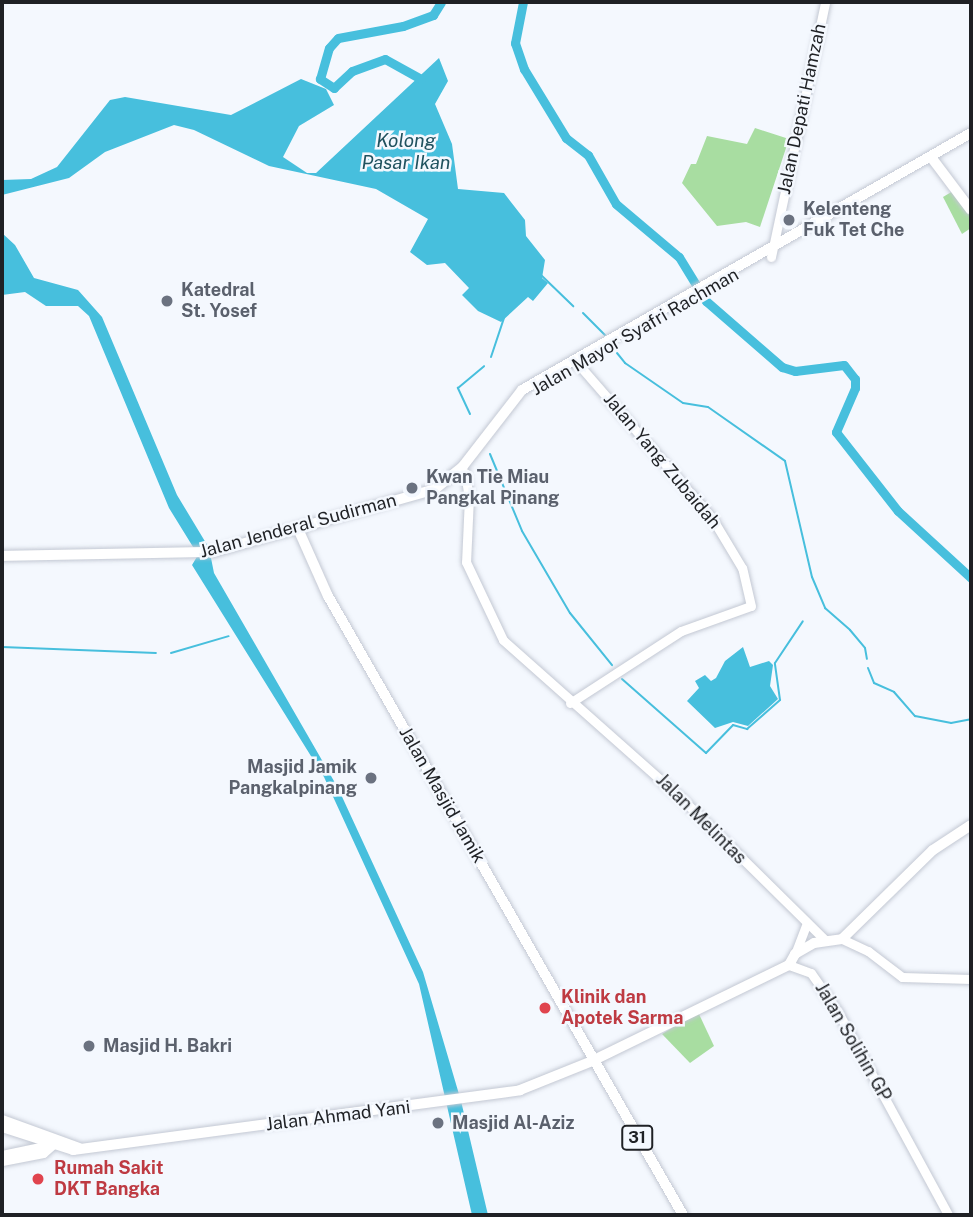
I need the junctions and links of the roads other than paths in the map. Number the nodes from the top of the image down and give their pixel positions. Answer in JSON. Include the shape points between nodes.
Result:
{"nodes":[{"id":1,"x":824,"y":2,"type":"edge"},
{"id":2,"x":971,"y":133,"type":"edge"},
{"id":3,"x":971,"y":140,"type":"edge"},
{"id":4,"x":932,"y":159,"type":"junction"},
{"id":5,"x":971,"y":211,"type":"edge"},
{"id":6,"x":771,"y":251,"type":"junction"},
{"id":7,"x":700,"y":291,"type":"junction"},
{"id":8,"x":578,"y":364,"type":"junction"},
{"id":9,"x":509,"y":402,"type":"joint"},
{"id":10,"x":507,"y":417,"type":"joint"},
{"id":11,"x":465,"y":473,"type":"junction"},
{"id":12,"x":298,"y":529,"type":"junction"},
{"id":13,"x":2,"y":556,"type":"edge"},
{"id":14,"x":193,"y":557,"type":"junction"},
{"id":15,"x":2,"y":562,"type":"edge"},
{"id":16,"x":570,"y":703,"type":"junction"},
{"id":17,"x":971,"y":825,"type":"edge"},
{"id":18,"x":807,"y":923,"type":"junction"},
{"id":19,"x":842,"y":939,"type":"junction"},
{"id":20,"x":826,"y":941,"type":"junction"},
{"id":21,"x":795,"y":954,"type":"junction"},
{"id":22,"x":789,"y":965,"type":"junction"},
{"id":23,"x":971,"y":979,"type":"edge"},
{"id":24,"x":592,"y":1061,"type":"junction"},
{"id":25,"x":2,"y":1120,"type":"edge"},
{"id":26,"x":2,"y":1127,"type":"edge"},
{"id":27,"x":51,"y":1142,"type":"junction"},
{"id":28,"x":2,"y":1154,"type":"edge"},
{"id":29,"x":2,"y":1161,"type":"edge"},
{"id":30,"x":683,"y":1215,"type":"edge"},
{"id":31,"x":948,"y":1215,"type":"edge"}],
"edges":[{"from":1,"to":6,"type":"main road","name":"Jalan Depati Hamzah"},
{"from":2,"to":4,"type":"highway"},
{"from":3,"to":4,"type":"highway"},
{"from":4,"to":5,"type":"main road"},
{"from":4,"to":6,"type":"highway","name":"Jalan Mayor Syafri Rachman"},
{"from":6,"to":7,"type":"highway","name":"Jalan Mayor Syafri Rachman"},
{"from":7,"to":8,"type":"highway","name":"Jalan Mayor Syafri Rachman"},
{"from":7,"to":9,"type":"highway","name":"Jalan Mayor Syafri Rachman","via":[[529,386]]},
{"from":8,"to":10,"type":"highway","name":"Jalan Mayor Syafri Rachman","via":[[528,392]]},
{"from":8,"to":16,"type":"main road","name":"Jalan Yang Zubaidah","via":[[712,518],[742,568],[751,606],[681,631]]},
{"from":9,"to":12,"type":"highway","name":"Jalan Jenderal Sudirman","via":[[471,457],[440,487]]},
{"from":10,"to":11,"type":"highway","name":"Jalan Jenderal Sudirman"},
{"from":11,"to":12,"type":"highway","name":"Jalan Jenderal Sudirman","via":[[429,497]]},
{"from":11,"to":16,"type":"main road","name":"Jalan Melintas","via":[[469,497],[466,558],[483,605],[507,645]]},
{"from":12,"to":14,"type":"highway","name":"Jalan Jenderal Sudirman"},
{"from":12,"to":24,"type":"highway","name":"Jalan Masjid Jamik","via":[[328,596]]},
{"from":13,"to":14,"type":"highway","name":"Jalan Jenderal Sudirman"},
{"from":14,"to":15,"type":"highway","name":"Jalan Jenderal Sudirman"},
{"from":16,"to":18,"type":"main road","name":"Jalan Melintas","via":[[680,797]]},
{"from":17,"to":19,"type":"main road","via":[[940,844]]},
{"from":18,"to":20,"type":"main road","name":"Jalan Melintas"},
{"from":18,"to":21,"type":"main road"},
{"from":19,"to":20,"type":"main road"},
{"from":19,"to":23,"type":"main road","via":[[868,951],[902,977]]},
{"from":20,"to":21,"type":"main road"},
{"from":21,"to":22,"type":"main road"},
{"from":22,"to":24,"type":"main road"},
{"from":22,"to":31,"type":"main road","name":"Jalan Solihin GP","via":[[811,972],[838,1012]]},
{"from":24,"to":27,"type":"main road","name":"Jalan Ahmad Yani","via":[[520,1090],[464,1101],[79,1148]]},
{"from":24,"to":30,"type":"highway","number":"31"},
{"from":25,"to":27,"type":"main road","name":"Jalan Ahmad Yani"},
{"from":26,"to":27,"type":"main road","name":"Jalan Ahmad Yani"},
{"from":27,"to":28,"type":"main road"},
{"from":27,"to":29,"type":"main road","via":[[35,1156]]}]}
